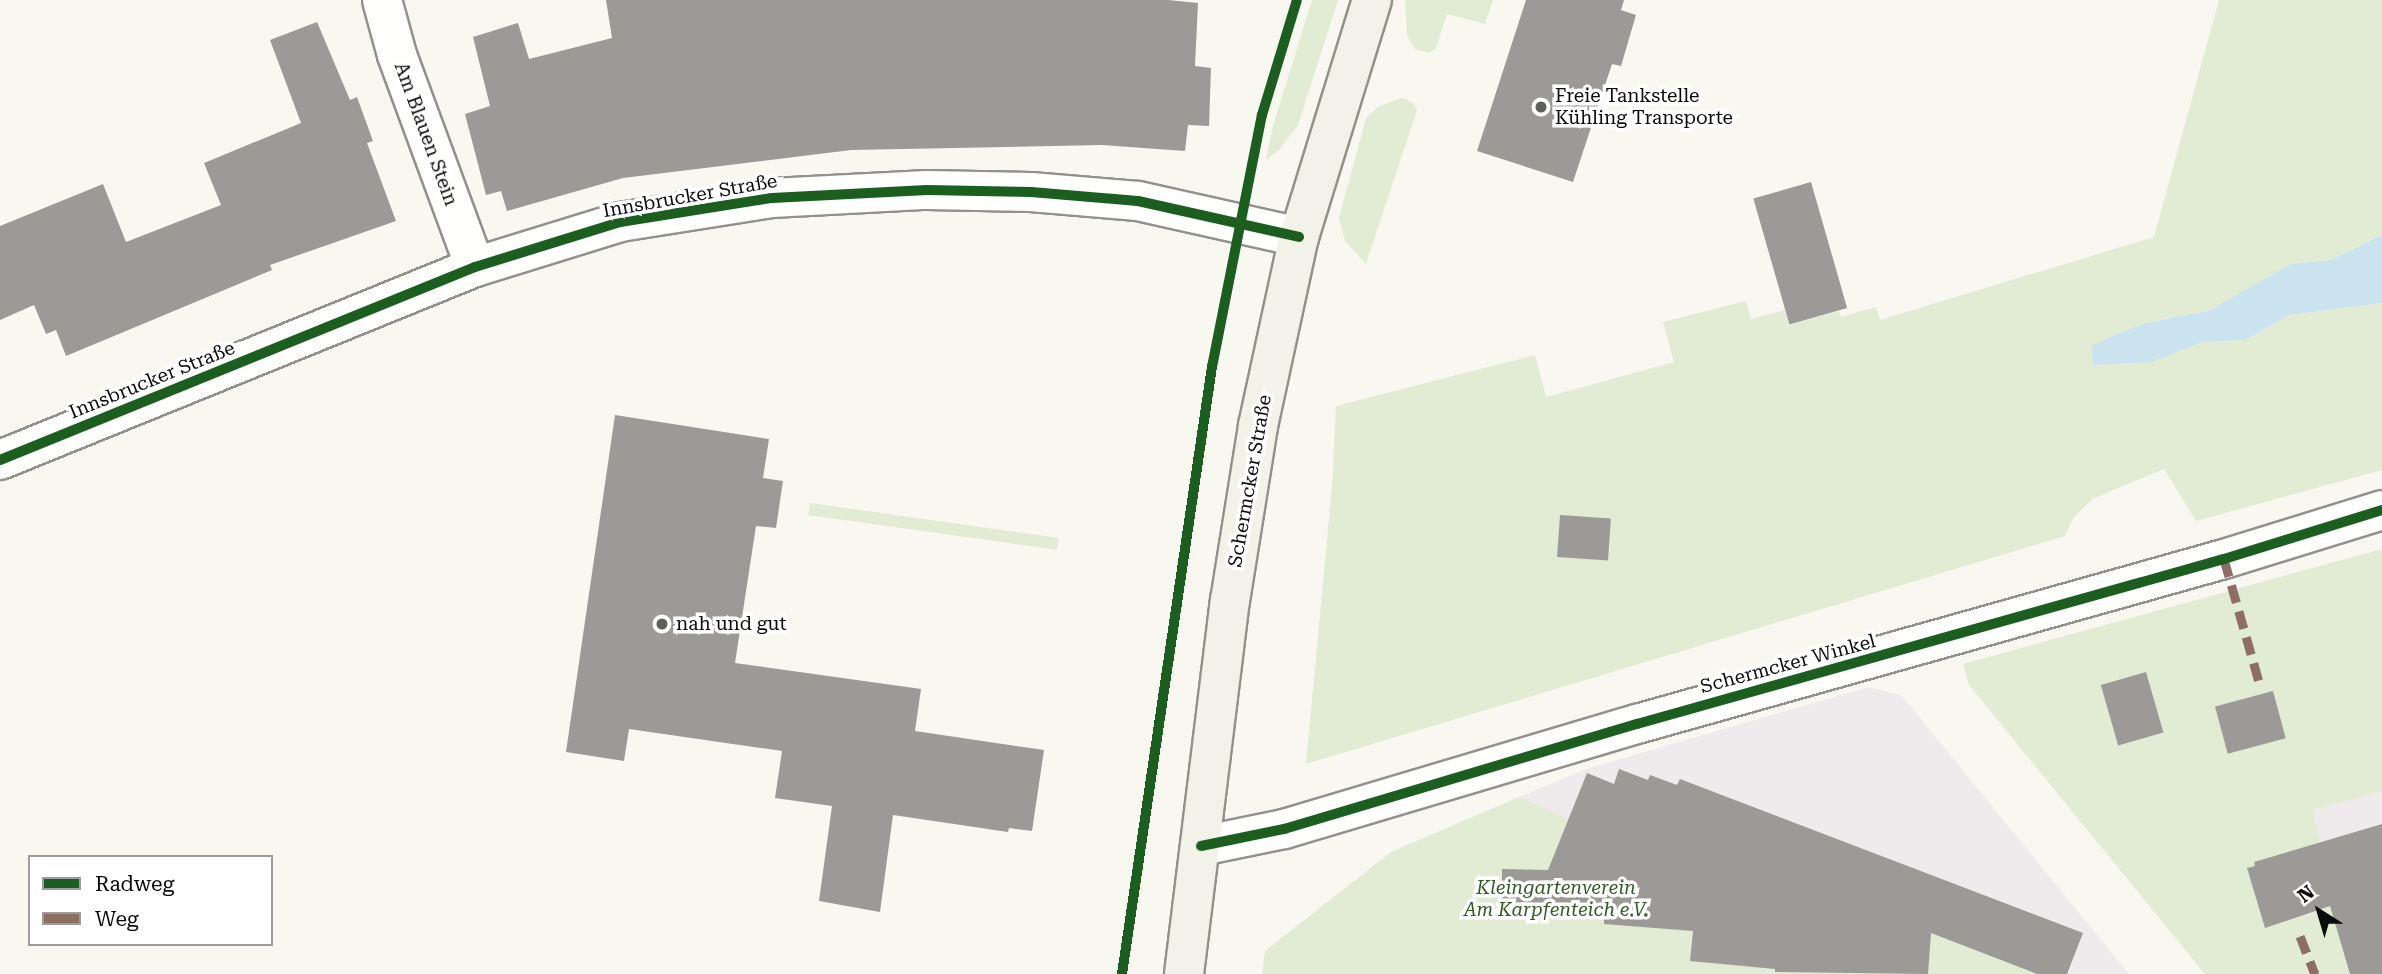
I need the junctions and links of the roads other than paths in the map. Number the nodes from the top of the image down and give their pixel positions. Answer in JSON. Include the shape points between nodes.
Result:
{"nodes":[{"id":1,"x":382,"y":0,"type":"edge"},
{"id":2,"x":1372,"y":0,"type":"edge"},
{"id":3,"x":1299,"y":237,"type":"junction"},
{"id":4,"x":475,"y":267,"type":"junction"},
{"id":5,"x":0,"y":460,"type":"edge"},
{"id":6,"x":2382,"y":510,"type":"edge"},
{"id":7,"x":1201,"y":846,"type":"junction"},
{"id":8,"x":1184,"y":974,"type":"edge"}],
"edges":[{"from":1,"to":4,"type":"street","name":"Am Blauen Stein","via":[[397,55]]},
{"from":2,"to":3,"type":"main road","name":"Schermcker Straße"},
{"from":3,"to":4,"type":"street","name":"Innsbrucker Straße","via":[[1138,201],[927,190],[772,198],[620,222]]},
{"from":3,"to":7,"type":"main road","name":"Schermcker Straße","via":[[1258,426],[1230,601]]},
{"from":4,"to":5,"type":"street","name":"Innsbrucker Straße"},
{"from":6,"to":7,"type":"street","name":"Schermcker Winkel","via":[[1284,829]]},
{"from":7,"to":8,"type":"main road","name":"Schermcker Straße"}]}
